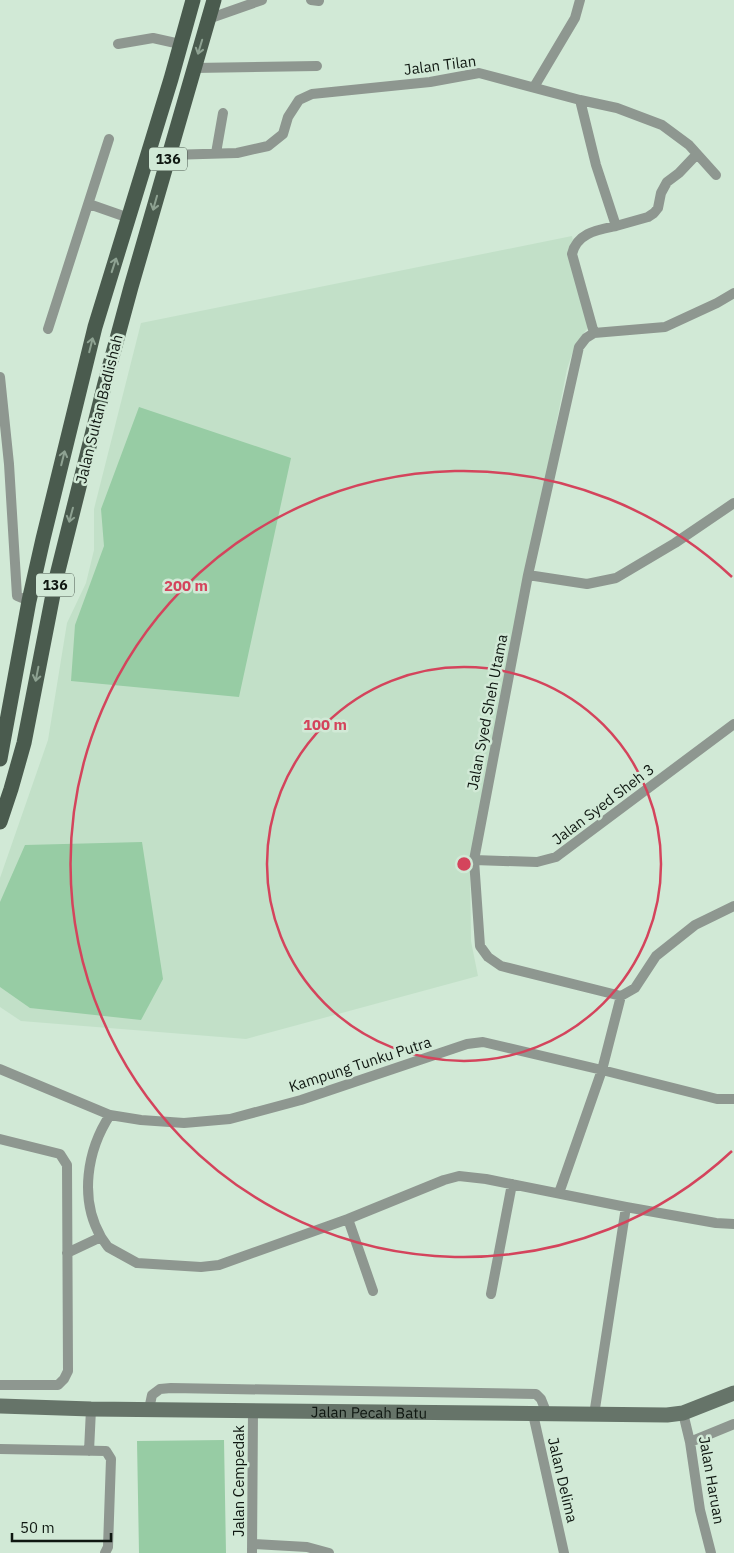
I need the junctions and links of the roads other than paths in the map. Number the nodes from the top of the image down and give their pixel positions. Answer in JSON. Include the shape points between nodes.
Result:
{"nodes":[{"id":1,"x":193,"y":0,"type":"edge"},
{"id":2,"x":214,"y":0,"type":"edge"},
{"id":3,"x":262,"y":0,"type":"edge"},
{"id":4,"x":311,"y":0,"type":"edge"},
{"id":5,"x":320,"y":0,"type":"edge"},
{"id":6,"x":580,"y":0,"type":"edge"},
{"id":7,"x":208,"y":19,"type":"junction"},
{"id":8,"x":118,"y":44,"type":"dead end"},
{"id":9,"x":180,"y":44,"type":"junction"},
{"id":10,"x":317,"y":66,"type":"dead end"},
{"id":11,"x":194,"y":68,"type":"junction"},
{"id":12,"x":534,"y":87,"type":"junction"},
{"id":13,"x":580,"y":100,"type":"junction"},
{"id":14,"x":223,"y":113,"type":"dead end"},
{"id":15,"x":110,"y":139,"type":"dead end"},
{"id":16,"x":216,"y":154,"type":"junction"},
{"id":17,"x":697,"y":154,"type":"junction"},
{"id":18,"x":170,"y":155,"type":"junction"},
{"id":19,"x":716,"y":175,"type":"dead end"},
{"id":20,"x":89,"y":204,"type":"junction"},
{"id":21,"x":129,"y":218,"type":"junction"},
{"id":22,"x":616,"y":226,"type":"junction"},
{"id":23,"x":734,"y":293,"type":"edge"},
{"id":24,"x":48,"y":329,"type":"dead end"},
{"id":25,"x":590,"y":336,"type":"junction"},
{"id":26,"x":0,"y":376,"type":"edge"},
{"id":27,"x":83,"y":379,"type":"junction"},
{"id":28,"x":105,"y":383,"type":"junction"},
{"id":29,"x":734,"y":502,"type":"edge"},
{"id":30,"x":528,"y":575,"type":"junction"},
{"id":31,"x":29,"y":601,"type":"junction"},
{"id":32,"x":734,"y":724,"type":"edge"},
{"id":33,"x":0,"y":758,"type":"edge"},
{"id":34,"x":0,"y":822,"type":"edge"},
{"id":35,"x":474,"y":860,"type":"junction"},
{"id":36,"x":734,"y":906,"type":"edge"},
{"id":37,"x":621,"y":996,"type":"junction"},
{"id":38,"x":0,"y":1069,"type":"edge"},
{"id":39,"x":602,"y":1070,"type":"junction"},
{"id":40,"x":734,"y":1099,"type":"edge"},
{"id":41,"x":110,"y":1115,"type":"junction"},
{"id":42,"x":0,"y":1139,"type":"edge"},
{"id":43,"x":512,"y":1184,"type":"junction"},
{"id":44,"x":559,"y":1193,"type":"junction"},
{"id":45,"x":626,"y":1207,"type":"junction"},
{"id":46,"x":348,"y":1219,"type":"junction"},
{"id":47,"x":734,"y":1224,"type":"edge"},
{"id":48,"x":101,"y":1236,"type":"junction"},
{"id":49,"x":67,"y":1253,"type":"junction"},
{"id":50,"x":374,"y":1291,"type":"dead end"},
{"id":51,"x":491,"y":1294,"type":"dead end"},
{"id":52,"x":0,"y":1385,"type":"edge"},
{"id":53,"x":730,"y":1394,"type":"edge"},
{"id":54,"x":0,"y":1406,"type":"edge"},
{"id":55,"x":91,"y":1409,"type":"junction"},
{"id":56,"x":149,"y":1409,"type":"junction"},
{"id":57,"x":253,"y":1410,"type":"junction"},
{"id":58,"x":683,"y":1413,"type":"junction"},
{"id":59,"x":540,"y":1414,"type":"junction"},
{"id":60,"x":594,"y":1415,"type":"junction"},
{"id":61,"x":734,"y":1424,"type":"edge"},
{"id":62,"x":690,"y":1442,"type":"junction"},
{"id":63,"x":0,"y":1449,"type":"edge"},
{"id":64,"x":89,"y":1451,"type":"junction"},
{"id":65,"x":252,"y":1549,"type":"edge"},
{"id":66,"x":106,"y":1553,"type":"edge"},
{"id":67,"x":329,"y":1553,"type":"edge"},
{"id":68,"x":564,"y":1553,"type":"edge"},
{"id":69,"x":711,"y":1553,"type":"edge"}],
"edges":[{"from":1,"to":9,"type":"main road","name":"Jalan Sultan Badlishah","number":"136"},
{"from":2,"to":7,"type":"main road","name":"Jalan Sultan Badlishah","number":"136"},
{"from":3,"to":7,"type":"street"},
{"from":4,"to":5,"type":"street"},
{"from":6,"to":12,"type":"street","via":[[575,18]]},
{"from":7,"to":11,"type":"main road","name":"Jalan Sultan Badlishah","number":"136","one_way":true},
{"from":8,"to":9,"type":"street","via":[[153,38]]},
{"from":9,"to":21,"type":"main road","name":"Jalan Sultan Badlishah","number":"136"},
{"from":10,"to":11,"type":"street"},
{"from":11,"to":18,"type":"main road","name":"Jalan Sultan Badlishah","number":"136"},
{"from":12,"to":13,"type":"street","name":"Jalan Tilan"},
{"from":12,"to":16,"type":"street","name":"Jalan Tilan","via":[[479,73],[430,82],[312,94],[299,100],[288,117],[283,134],[268,146]]},
{"from":13,"to":17,"type":"street","name":"Jalan Tilan","via":[[617,108],[662,125]]},
{"from":13,"to":22,"type":"street"},
{"from":14,"to":16,"type":"street"},
{"from":15,"to":20,"type":"street"},
{"from":16,"to":18,"type":"street","name":"Jalan Tilan"},
{"from":17,"to":19,"type":"street","name":"Jalan Tilan"},
{"from":17,"to":22,"type":"street","via":[[666,182],[654,213]]},
{"from":18,"to":28,"type":"main road","name":"Jalan Sultan Badlishah","number":"136","one_way":true},
{"from":20,"to":21,"type":"street"},
{"from":20,"to":24,"type":"street"},
{"from":27,"to":21,"type":"main road","name":"Jalan Sultan Badlishah","number":"136","one_way":true,"via":[[99,312]]},
{"from":22,"to":25,"type":"street","via":[[597,230],[574,245],[572,254]]},
{"from":23,"to":25,"type":"street","via":[[665,327]]},
{"from":25,"to":30,"type":"street","name":"Jalan Syed Sheh Utama","via":[[580,347]]},
{"from":26,"to":31,"type":"street","via":[[17,596]]},
{"from":27,"to":28,"type":"main road","via":[[91,368],[98,368]]},
{"from":31,"to":27,"type":"main road","name":"Jalan Sultan Badlishah","number":"136","one_way":true},
{"from":28,"to":34,"type":"main road","name":"Jalan Sultan Badlishah","number":"136","one_way":true,"via":[[56,579],[24,743]]},
{"from":29,"to":30,"type":"street","via":[[675,543],[616,578],[587,584]]},
{"from":30,"to":35,"type":"street","name":"Jalan Syed Sheh Utama"},
{"from":31,"to":33,"type":"main road","name":"Jalan Sultan Badlishah","number":"136"},
{"from":32,"to":35,"type":"street","name":"Jalan Syed Sheh 3","via":[[556,857],[537,862]]},
{"from":35,"to":37,"type":"street","name":"Jalan Syed Sheh Utama","via":[[480,946],[488,958],[501,966]]},
{"from":36,"to":37,"type":"street","via":[[695,925],[656,956],[635,988]]},
{"from":37,"to":39,"type":"street"},
{"from":38,"to":41,"type":"street","name":"Kampung Tunku Putra"},
{"from":39,"to":40,"type":"street","name":"Kampung Tunku Putra","via":[[717,1099]]},
{"from":39,"to":41,"type":"street","name":"Kampung Tunku Putra","via":[[483,1042],[467,1044],[300,1100],[230,1119],[184,1123]]},
{"from":39,"to":44,"type":"street"},
{"from":41,"to":48,"type":"street","via":[[94,1147],[88,1186],[90,1211]]},
{"from":42,"to":49,"type":"street","via":[[60,1154],[64,1160],[67,1166]]},
{"from":43,"to":44,"type":"street"},
{"from":43,"to":46,"type":"street","via":[[460,1176]]},
{"from":43,"to":51,"type":"street"},
{"from":44,"to":45,"type":"street"},
{"from":45,"to":47,"type":"street"},
{"from":45,"to":60,"type":"street"},
{"from":46,"to":48,"type":"street","via":[[218,1265],[200,1268],[137,1262],[108,1247]]},
{"from":46,"to":50,"type":"street"},
{"from":48,"to":49,"type":"street"},
{"from":49,"to":52,"type":"street","via":[[68,1371],[64,1379],[58,1385]]},
{"from":53,"to":58,"type":"street","name":"Jalan Pecah Batu"},
{"from":54,"to":55,"type":"street","name":"Jalan Pecah Batu"},
{"from":55,"to":56,"type":"street","name":"Jalan Pecah Batu"},
{"from":55,"to":64,"type":"street"},
{"from":56,"to":57,"type":"street","name":"Jalan Pecah Batu"},
{"from":56,"to":59,"type":"street","name":"Jalan Delima","via":[[152,1395],[160,1389],[171,1388],[536,1394],[541,1399]]},
{"from":57,"to":59,"type":"street","name":"Jalan Pecah Batu"},
{"from":57,"to":65,"type":"street","name":"Jalan Cempedak"},
{"from":58,"to":60,"type":"street","name":"Jalan Pecah Batu"},
{"from":58,"to":62,"type":"street","name":"Jalan Haruan"},
{"from":59,"to":60,"type":"street","name":"Jalan Pecah Batu"},
{"from":59,"to":68,"type":"street","name":"Jalan Delima"},
{"from":61,"to":62,"type":"street"},
{"from":62,"to":69,"type":"street","name":"Jalan Haruan","via":[[700,1510]]},
{"from":63,"to":64,"type":"street"},
{"from":64,"to":66,"type":"street","via":[[106,1451],[111,1459]]},
{"from":65,"to":67,"type":"street","via":[[307,1547]]}]}
